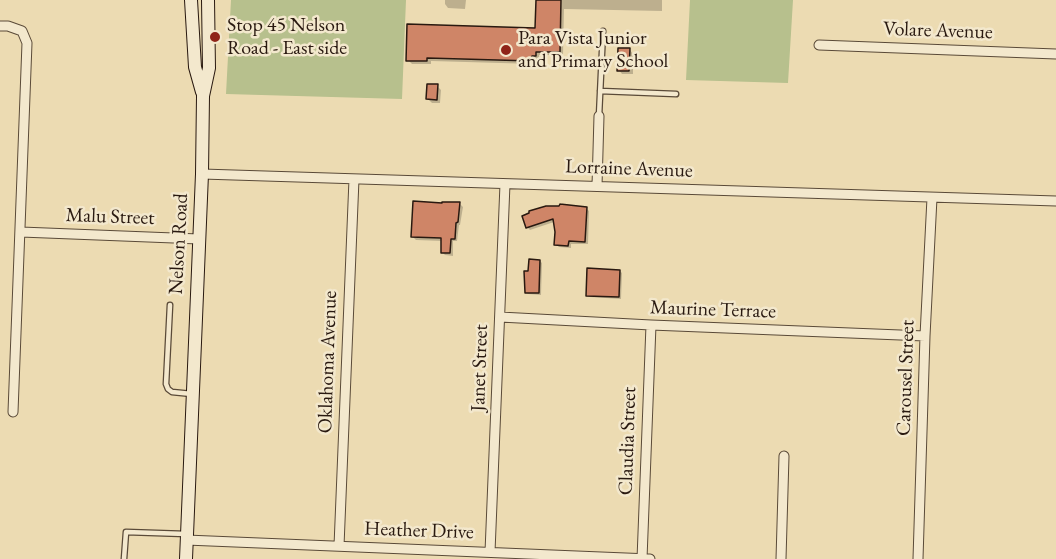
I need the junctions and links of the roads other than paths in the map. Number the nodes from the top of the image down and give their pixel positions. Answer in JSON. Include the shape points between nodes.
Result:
{"nodes":[{"id":1,"x":191,"y":0,"type":"edge"},
{"id":2,"x":208,"y":0,"type":"edge"},
{"id":3,"x":0,"y":26,"type":"edge"},
{"id":4,"x":603,"y":31,"type":"dead end"},
{"id":5,"x":819,"y":45,"type":"dead end"},
{"id":6,"x":1056,"y":54,"type":"edge"},
{"id":7,"x":600,"y":91,"type":"junction"},
{"id":8,"x":676,"y":94,"type":"dead end"},
{"id":9,"x":203,"y":96,"type":"junction"},
{"id":10,"x":599,"y":116,"type":"joint"},
{"id":11,"x":202,"y":174,"type":"junction"},
{"id":12,"x":354,"y":179,"type":"junction"},
{"id":13,"x":505,"y":184,"type":"junction"},
{"id":14,"x":597,"y":186,"type":"junction"},
{"id":15,"x":932,"y":198,"type":"junction"},
{"id":16,"x":1056,"y":201,"type":"edge"},
{"id":17,"x":21,"y":232,"type":"junction"},
{"id":18,"x":199,"y":239,"type":"junction"},
{"id":19,"x":170,"y":305,"type":"dead end"},
{"id":20,"x":500,"y":317,"type":"junction"},
{"id":21,"x":651,"y":325,"type":"junction"},
{"id":22,"x":925,"y":336,"type":"junction"},
{"id":23,"x":192,"y":394,"type":"junction"},
{"id":24,"x":14,"y":412,"type":"dead end"},
{"id":25,"x":784,"y":456,"type":"dead end"},
{"id":26,"x":186,"y":537,"type":"junction"},
{"id":27,"x":339,"y":546,"type":"junction"},
{"id":28,"x":490,"y":552,"type":"junction"},
{"id":29,"x":581,"y":558,"type":"edge"},
{"id":30,"x":124,"y":559,"type":"edge"},
{"id":31,"x":186,"y":559,"type":"edge"},
{"id":32,"x":642,"y":559,"type":"edge"},
{"id":33,"x":650,"y":559,"type":"edge"},
{"id":34,"x":781,"y":559,"type":"edge"},
{"id":35,"x":918,"y":559,"type":"edge"}],
"edges":[{"from":1,"to":9,"type":"main road","name":"Nelson Road","via":[[195,67]]},
{"from":2,"to":9,"type":"main road","name":"Nelson Road","via":[[209,68]]},
{"from":3,"to":17,"type":"street","via":[[22,31],[27,43]]},
{"from":4,"to":7,"type":"lane"},
{"from":5,"to":6,"type":"street","name":"Volare Avenue"},
{"from":7,"to":8,"type":"lane"},
{"from":7,"to":10,"type":"lane"},
{"from":9,"to":11,"type":"main road","name":"Nelson Road"},
{"from":10,"to":14,"type":"street"},
{"from":11,"to":12,"type":"street","name":"Lorraine Avenue"},
{"from":11,"to":18,"type":"main road","name":"Nelson Road"},
{"from":12,"to":13,"type":"street","name":"Lorraine Avenue"},
{"from":12,"to":27,"type":"street","name":"Oklahoma Avenue"},
{"from":13,"to":14,"type":"street","name":"Lorraine Avenue"},
{"from":13,"to":20,"type":"street","name":"Janet Street"},
{"from":14,"to":15,"type":"street","name":"Lorraine Avenue"},
{"from":15,"to":16,"type":"street","name":"Lorraine Avenue"},
{"from":15,"to":22,"type":"street","name":"Carousel Street"},
{"from":17,"to":18,"type":"street","name":"Malu Street"},
{"from":17,"to":24,"type":"street"},
{"from":18,"to":23,"type":"main road","name":"Nelson Road"},
{"from":19,"to":23,"type":"lane","name":"Nelson Road","via":[[166,384],[172,392]]},
{"from":20,"to":21,"type":"street","name":"Maurine Terrace"},
{"from":20,"to":28,"type":"street","name":"Janet Street"},
{"from":21,"to":22,"type":"street","name":"Maurine Terrace"},
{"from":21,"to":32,"type":"street","name":"Claudia Street"},
{"from":22,"to":35,"type":"street","name":"Carousel Street"},
{"from":23,"to":26,"type":"main road","name":"Nelson Road"},
{"from":25,"to":34,"type":"street"},
{"from":26,"to":27,"type":"street","name":"Heather Drive"},
{"from":26,"to":30,"type":"lane","via":[[126,532]]},
{"from":26,"to":31,"type":"main road","name":"Nelson Road"},
{"from":27,"to":28,"type":"street","name":"Heather Drive"},
{"from":28,"to":29,"type":"street","name":"Heather Drive"},
{"from":29,"to":32,"type":"street","name":"Heather Drive"},
{"from":32,"to":33,"type":"street","name":"Heather Drive"}]}
